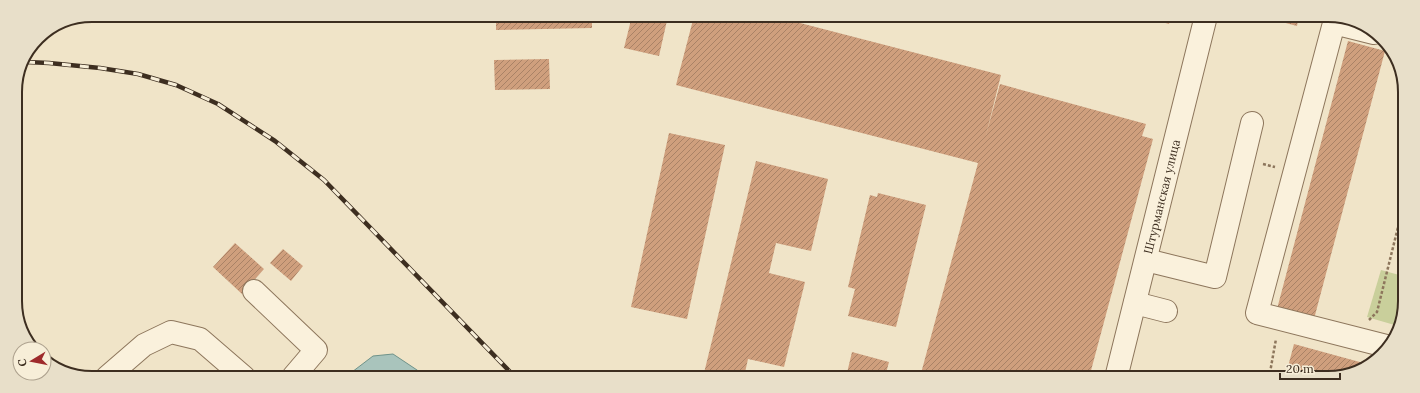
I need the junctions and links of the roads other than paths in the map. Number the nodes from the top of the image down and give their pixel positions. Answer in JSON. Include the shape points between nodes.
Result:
{"nodes":[{"id":1,"x":1205,"y":22,"type":"edge"},
{"id":2,"x":1334,"y":22,"type":"edge"},
{"id":3,"x":1336,"y":23,"type":"edge"},
{"id":4,"x":1356,"y":28,"type":"edge"},
{"id":5,"x":1252,"y":122,"type":"dead end"},
{"id":6,"x":1146,"y":260,"type":"junction"},
{"id":7,"x":254,"y":291,"type":"dead end"},
{"id":8,"x":1135,"y":303,"type":"junction"},
{"id":9,"x":1166,"y":311,"type":"dead end"},
{"id":10,"x":1383,"y":345,"type":"edge"},
{"id":11,"x":114,"y":371,"type":"edge"},
{"id":12,"x":237,"y":371,"type":"edge"},
{"id":13,"x":298,"y":371,"type":"edge"},
{"id":14,"x":1118,"y":371,"type":"edge"}],
"edges":[{"from":1,"to":6,"type":"street","name":"Штурманская улица"},
{"from":2,"to":10,"type":"street","via":[[1257,314]]},
{"from":3,"to":4,"type":"street"},
{"from":5,"to":6,"type":"street","via":[[1216,277]]},
{"from":6,"to":8,"type":"street","name":"Штурманская улица"},
{"from":7,"to":13,"type":"street","via":[[316,350]]},
{"from":8,"to":9,"type":"street"},
{"from":8,"to":14,"type":"street","name":"Штурманская улица"},
{"from":11,"to":12,"type":"street","via":[[144,345],[171,332],[200,339]]}]}
